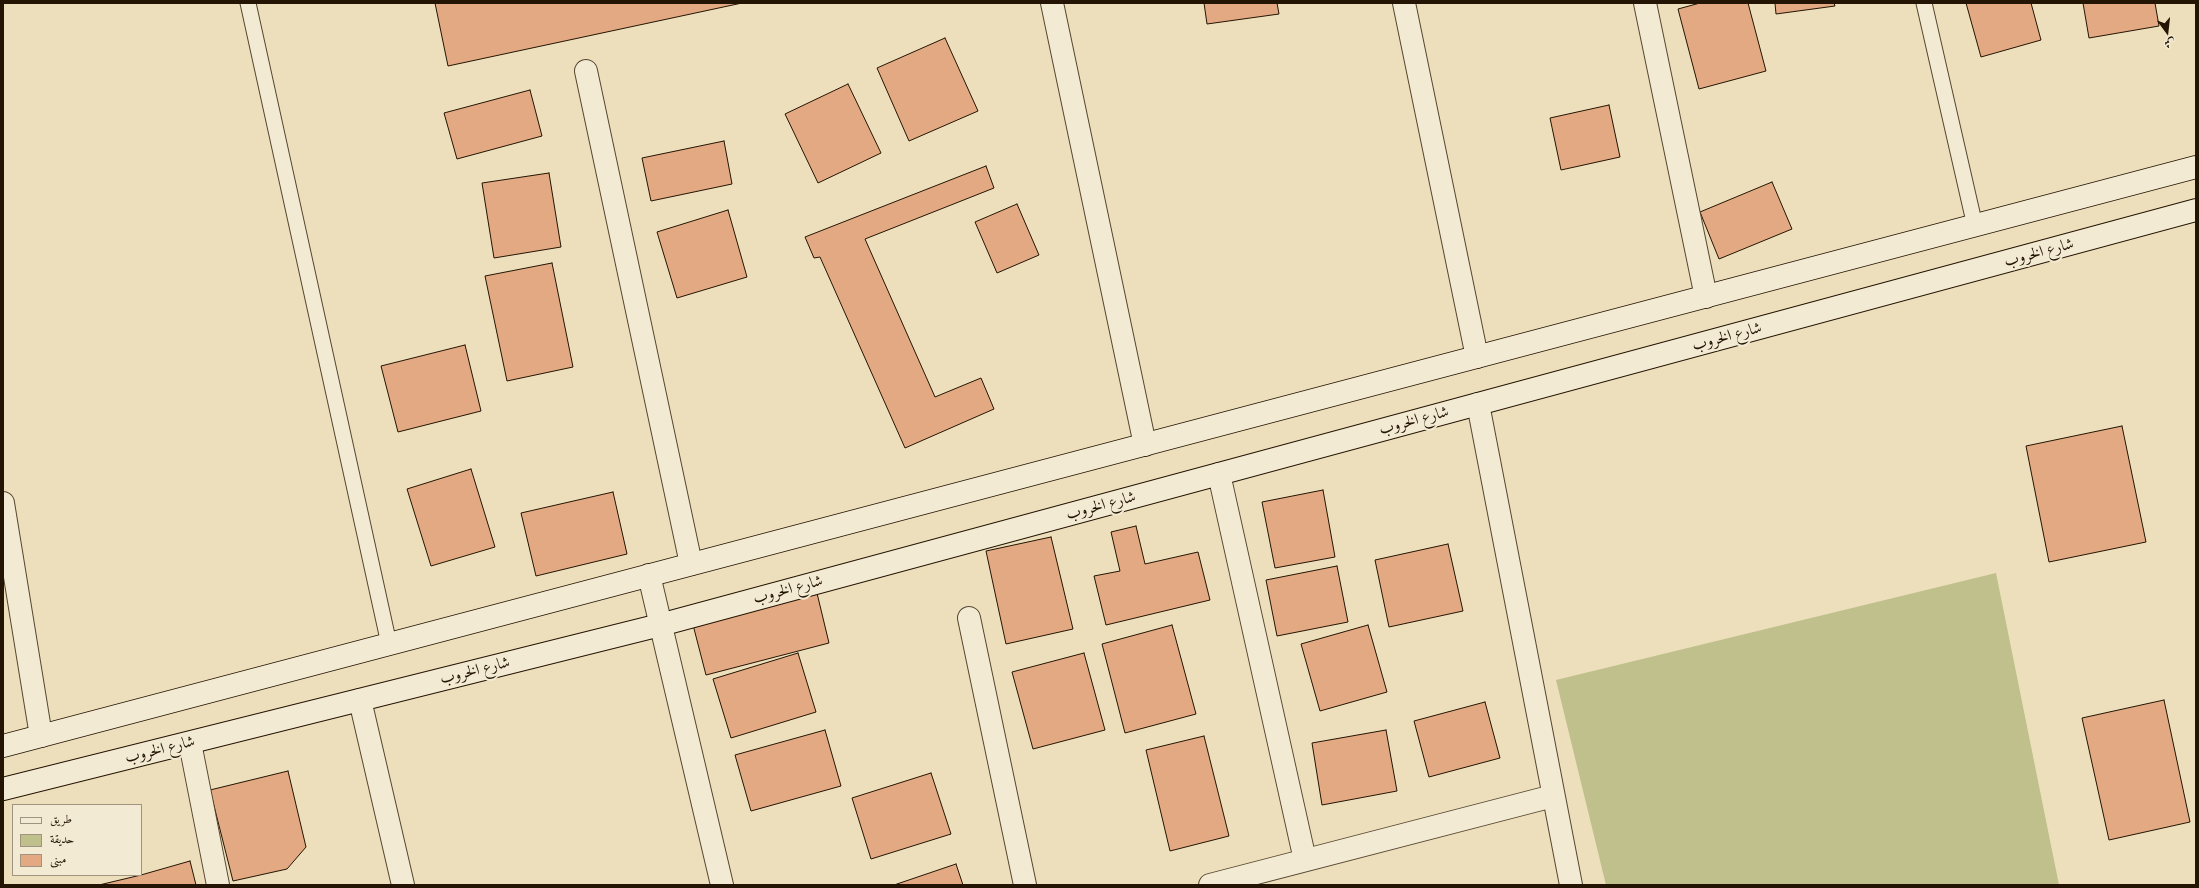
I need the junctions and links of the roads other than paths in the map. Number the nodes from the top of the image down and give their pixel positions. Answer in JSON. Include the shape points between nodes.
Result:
{"nodes":[{"id":1,"x":248,"y":3,"type":"edge"},
{"id":2,"x":1052,"y":3,"type":"edge"},
{"id":3,"x":1404,"y":3,"type":"edge"},
{"id":4,"x":1645,"y":3,"type":"edge"},
{"id":5,"x":1924,"y":3,"type":"edge"},
{"id":6,"x":586,"y":71,"type":"dead end"},
{"id":7,"x":2196,"y":167,"type":"edge"},
{"id":8,"x":2196,"y":210,"type":"edge"},
{"id":9,"x":1975,"y":226,"type":"junction"},
{"id":10,"x":1706,"y":297,"type":"junction"},
{"id":11,"x":1477,"y":357,"type":"junction"},
{"id":12,"x":1478,"y":404,"type":"junction"},
{"id":13,"x":1145,"y":444,"type":"junction"},
{"id":14,"x":1219,"y":474,"type":"junction"},
{"id":15,"x":3,"y":503,"type":"edge"},
{"id":16,"x":691,"y":564,"type":"junction"},
{"id":17,"x":649,"y":575,"type":"junction"},
{"id":18,"x":969,"y":618,"type":"dead end"},
{"id":19,"x":660,"y":625,"type":"junction"},
{"id":20,"x":390,"y":644,"type":"junction"},
{"id":21,"x":360,"y":700,"type":"junction"},
{"id":22,"x":41,"y":736,"type":"junction"},
{"id":23,"x":190,"y":743,"type":"junction"},
{"id":24,"x":3,"y":746,"type":"edge"},
{"id":25,"x":3,"y":789,"type":"edge"},
{"id":26,"x":1553,"y":796,"type":"junction"},
{"id":27,"x":1305,"y":860,"type":"junction"},
{"id":28,"x":218,"y":885,"type":"edge"},
{"id":29,"x":403,"y":885,"type":"edge"},
{"id":30,"x":722,"y":885,"type":"edge"},
{"id":31,"x":1025,"y":885,"type":"edge"},
{"id":32,"x":1210,"y":885,"type":"edge"},
{"id":33,"x":1571,"y":885,"type":"edge"}],
"edges":[{"from":1,"to":20,"type":"lane"},
{"from":2,"to":13,"type":"main road"},
{"from":3,"to":11,"type":"main road"},
{"from":4,"to":10,"type":"main road"},
{"from":5,"to":9,"type":"lane"},
{"from":6,"to":16,"type":"main road"},
{"from":7,"to":9,"type":"main road"},
{"from":8,"to":12,"type":"main road","name":"شارع الخروب"},
{"from":9,"to":10,"type":"main road"},
{"from":10,"to":11,"type":"main road"},
{"from":11,"to":13,"type":"main road"},
{"from":12,"to":14,"type":"main road","name":"شارع الخروب"},
{"from":12,"to":26,"type":"main road"},
{"from":13,"to":16,"type":"main road"},
{"from":14,"to":19,"type":"main road","name":"شارع الخروب"},
{"from":14,"to":27,"type":"main road"},
{"from":15,"to":22,"type":"main road"},
{"from":16,"to":17,"type":"main road"},
{"from":17,"to":19,"type":"main road"},
{"from":17,"to":20,"type":"main road"},
{"from":18,"to":31,"type":"main road"},
{"from":19,"to":21,"type":"main road","name":"شارع الخروب"},
{"from":19,"to":30,"type":"main road"},
{"from":20,"to":22,"type":"main road"},
{"from":21,"to":23,"type":"main road","name":"شارع الخروب"},
{"from":21,"to":29,"type":"main road"},
{"from":22,"to":24,"type":"main road"},
{"from":23,"to":25,"type":"main road","name":"شارع الخروب"},
{"from":23,"to":28,"type":"main road"},
{"from":26,"to":27,"type":"main road"},
{"from":26,"to":33,"type":"main road"},
{"from":27,"to":32,"type":"main road"}]}
